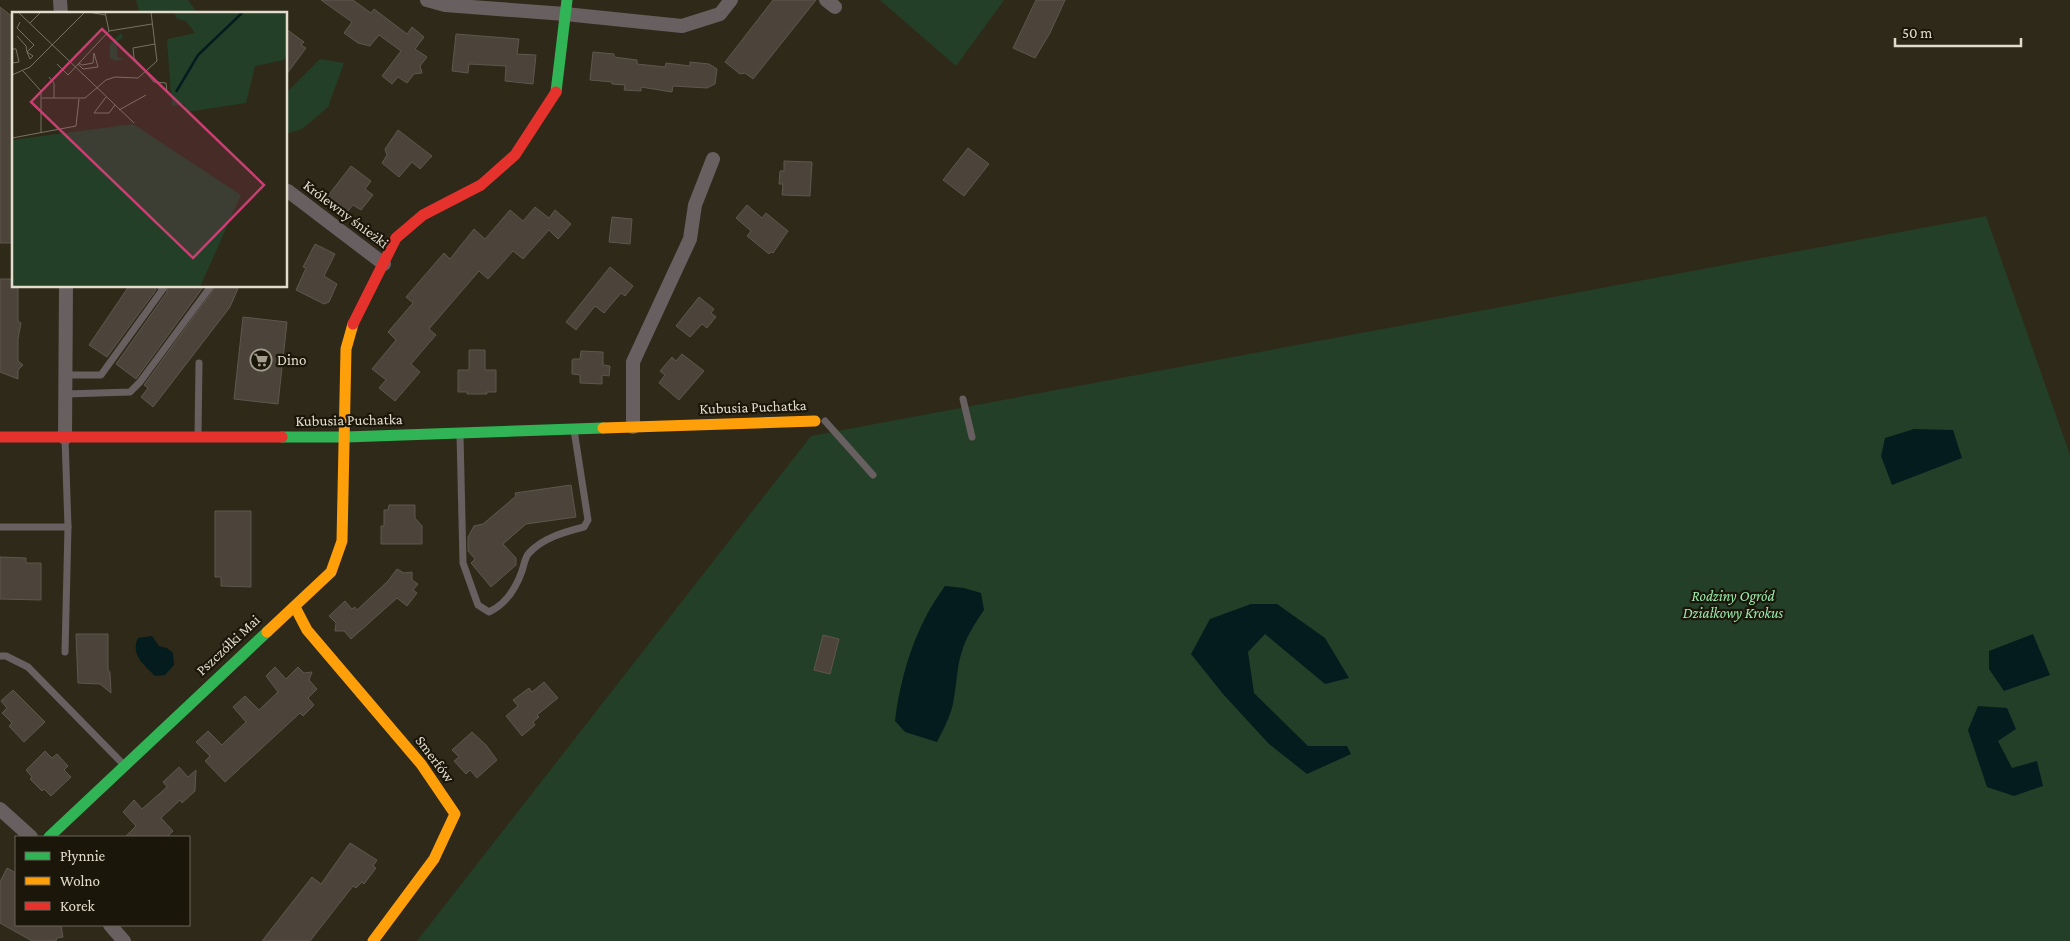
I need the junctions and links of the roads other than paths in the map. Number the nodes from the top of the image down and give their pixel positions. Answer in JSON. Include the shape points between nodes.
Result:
{"nodes":[{"id":1,"x":427,"y":0,"type":"edge"},
{"id":2,"x":731,"y":0,"type":"edge"},
{"id":3,"x":566,"y":7,"type":"edge"},
{"id":4,"x":713,"y":159,"type":"dead end"},
{"id":5,"x":288,"y":190,"type":"dead end"},
{"id":6,"x":384,"y":264,"type":"junction"},
{"id":7,"x":66,"y":288,"type":"edge"},
{"id":8,"x":162,"y":288,"type":"edge"},
{"id":9,"x":210,"y":288,"type":"edge"},
{"id":10,"x":199,"y":363,"type":"dead end"},
{"id":11,"x":66,"y":375,"type":"junction"},
{"id":12,"x":66,"y":394,"type":"junction"},
{"id":13,"x":962,"y":399,"type":"dead end"},
{"id":14,"x":820,"y":421,"type":"joint"},
{"id":15,"x":633,"y":427,"type":"junction"},
{"id":16,"x":574,"y":429,"type":"junction"},
{"id":17,"x":460,"y":433,"type":"junction"},
{"id":18,"x":198,"y":436,"type":"junction"},
{"id":19,"x":0,"y":437,"type":"edge"},
{"id":20,"x":346,"y":437,"type":"junction"},
{"id":21,"x":972,"y":437,"type":"dead end"},
{"id":22,"x":65,"y":438,"type":"junction"},
{"id":23,"x":872,"y":475,"type":"dead end"},
{"id":24,"x":0,"y":527,"type":"edge"},
{"id":25,"x":68,"y":527,"type":"junction"},
{"id":26,"x":295,"y":606,"type":"junction"},
{"id":27,"x":66,"y":652,"type":"dead end"},
{"id":28,"x":0,"y":656,"type":"edge"},
{"id":29,"x":125,"y":766,"type":"junction"},
{"id":30,"x":0,"y":809,"type":"edge"},
{"id":31,"x":30,"y":836,"type":"edge"},
{"id":32,"x":50,"y":836,"type":"edge"},
{"id":33,"x":111,"y":926,"type":"edge"},
{"id":34,"x":124,"y":940,"type":"edge"},
{"id":35,"x":374,"y":941,"type":"edge"}],
"edges":[{"from":1,"to":3,"type":"street","via":[[445,5]]},
{"from":2,"to":3,"type":"street","via":[[720,14],[682,26]]},
{"from":3,"to":6,"type":"street","name":"Królewny śnieżki","via":[[556,95],[515,155],[481,185],[423,215],[396,238]]},
{"from":4,"to":15,"type":"street","via":[[695,205],[690,239],[633,362]]},
{"from":5,"to":6,"type":"street","name":"Królewny śnieżki"},
{"from":6,"to":20,"type":"street","name":"Królewny śnieżki","via":[[354,319],[346,349]]},
{"from":7,"to":11,"type":"street"},
{"from":8,"to":11,"type":"lane","via":[[101,375]]},
{"from":9,"to":12,"type":"lane","via":[[130,392]]},
{"from":10,"to":18,"type":"lane"},
{"from":11,"to":12,"type":"street"},
{"from":12,"to":22,"type":"street"},
{"from":13,"to":21,"type":"lane"},
{"from":14,"to":15,"type":"street","name":"Kubusia Puchatka"},
{"from":14,"to":23,"type":"lane"},
{"from":15,"to":16,"type":"street","name":"Kubusia Puchatka"},
{"from":16,"to":17,"type":"street","name":"Kubusia Puchatka"},
{"from":16,"to":17,"type":"lane","via":[[588,520],[584,527],[566,531],[527,554],[511,594],[489,612],[478,605],[462,563]]},
{"from":17,"to":20,"type":"street","name":"Kubusia Puchatka"},
{"from":18,"to":20,"type":"street","name":"Kubusia Puchatka"},
{"from":18,"to":22,"type":"street","name":"Kubusia Puchatka"},
{"from":19,"to":22,"type":"street","name":"Kubusia Puchatka"},
{"from":20,"to":26,"type":"street","name":"Pszczółki Mai","via":[[342,541],[331,572]]},
{"from":22,"to":25,"type":"lane"},
{"from":24,"to":25,"type":"lane"},
{"from":25,"to":27,"type":"lane"},
{"from":26,"to":29,"type":"street","name":"Pszczółki Mai"},
{"from":26,"to":35,"type":"street","name":"Smerfów","via":[[307,630],[421,764],[456,814],[434,859]]},
{"from":28,"to":29,"type":"lane","via":[[28,667]]},
{"from":29,"to":32,"type":"street","name":"Pszczółki Mai"},
{"from":30,"to":31,"type":"street"},
{"from":33,"to":34,"type":"street"}]}
